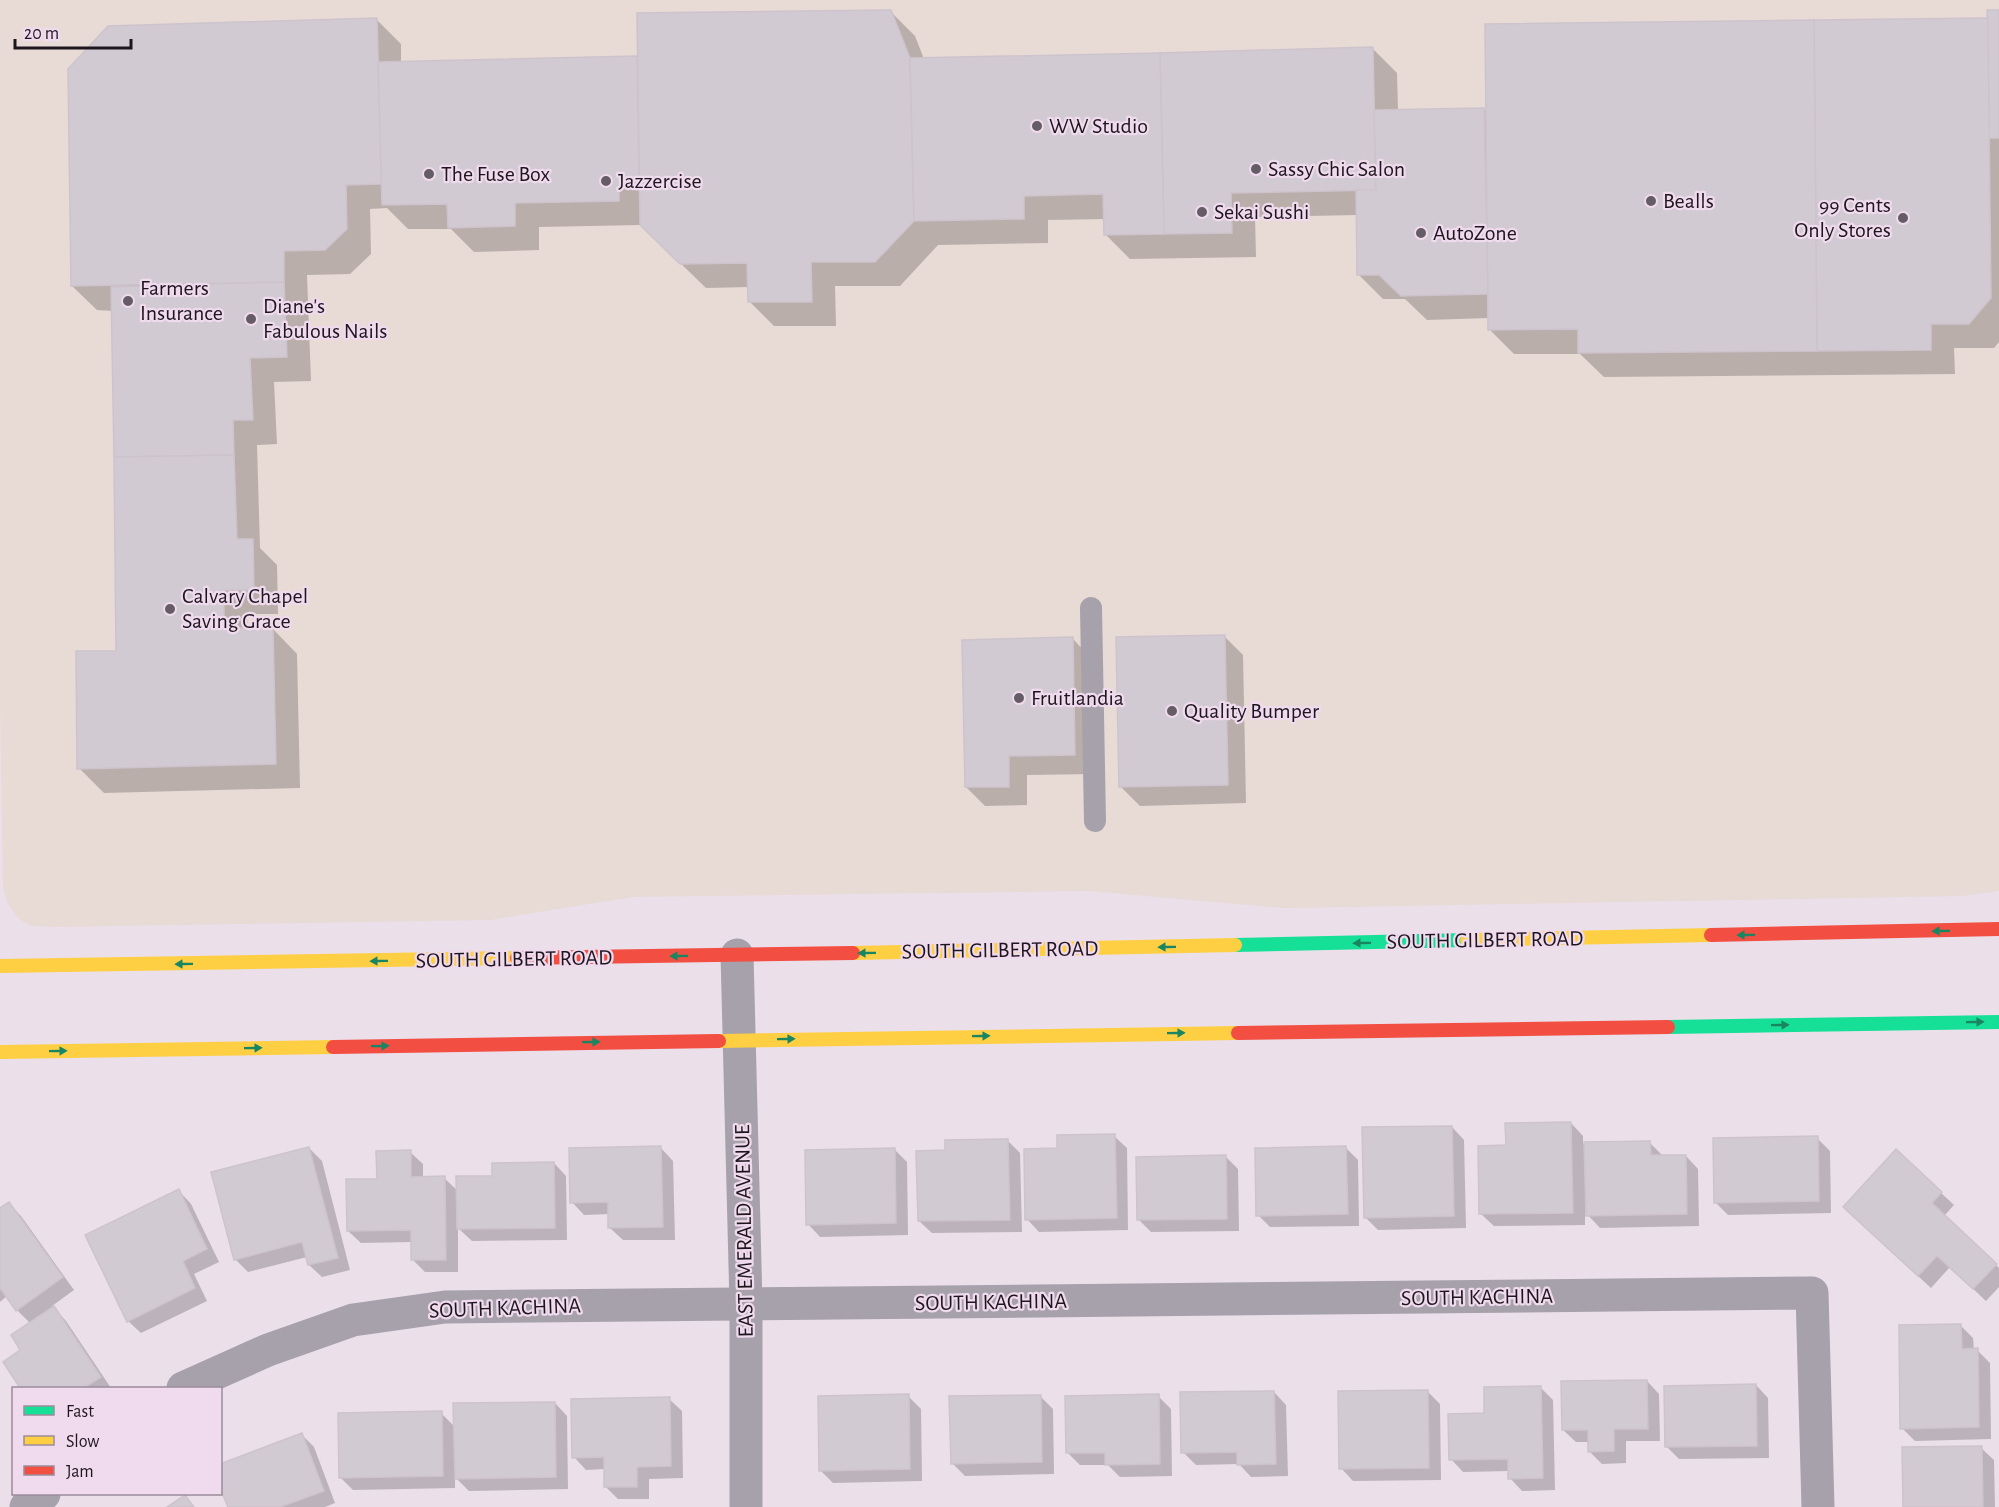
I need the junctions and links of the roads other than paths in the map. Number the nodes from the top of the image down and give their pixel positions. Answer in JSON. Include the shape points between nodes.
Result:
{"nodes":[{"id":1,"x":1091,"y":608,"type":"dead end"},
{"id":2,"x":1095,"y":821,"type":"dead end"},
{"id":3,"x":1999,"y":929,"type":"edge"},
{"id":4,"x":738,"y":955,"type":"junction"},
{"id":5,"x":0,"y":966,"type":"edge"},
{"id":6,"x":1999,"y":1022,"type":"edge"},
{"id":7,"x":740,"y":1039,"type":"junction"},
{"id":8,"x":0,"y":1052,"type":"edge"},
{"id":9,"x":746,"y":1304,"type":"junction"},
{"id":10,"x":187,"y":1387,"type":"edge"},
{"id":11,"x":43,"y":1495,"type":"edge"},
{"id":12,"x":0,"y":1496,"type":"edge"},
{"id":13,"x":10,"y":1507,"type":"edge"},
{"id":14,"x":26,"y":1507,"type":"edge"},
{"id":15,"x":746,"y":1507,"type":"edge"},
{"id":16,"x":1818,"y":1507,"type":"edge"}],
"edges":[{"from":1,"to":2,"type":"lane"},
{"from":3,"to":4,"type":"main road","name":"SOUTH GILBERT ROAD","one_way":true},
{"from":4,"to":5,"type":"main road","name":"SOUTH GILBERT ROAD","one_way":true},
{"from":4,"to":7,"type":"street","name":"EAST EMERALD AVENUE"},
{"from":7,"to":6,"type":"main road","one_way":true},
{"from":8,"to":7,"type":"main road","one_way":true},
{"from":7,"to":9,"type":"street","name":"EAST EMERALD AVENUE"},
{"from":9,"to":10,"type":"street","name":"SOUTH KACHINA","via":[[445,1307],[353,1320],[268,1350]]},
{"from":9,"to":15,"type":"street","name":"EAST EMERALD AVENUE"},
{"from":9,"to":16,"type":"street","name":"SOUTH KACHINA","via":[[1812,1293]]},
{"from":11,"to":14,"type":"street"},
{"from":12,"to":13,"type":"street"}]}
